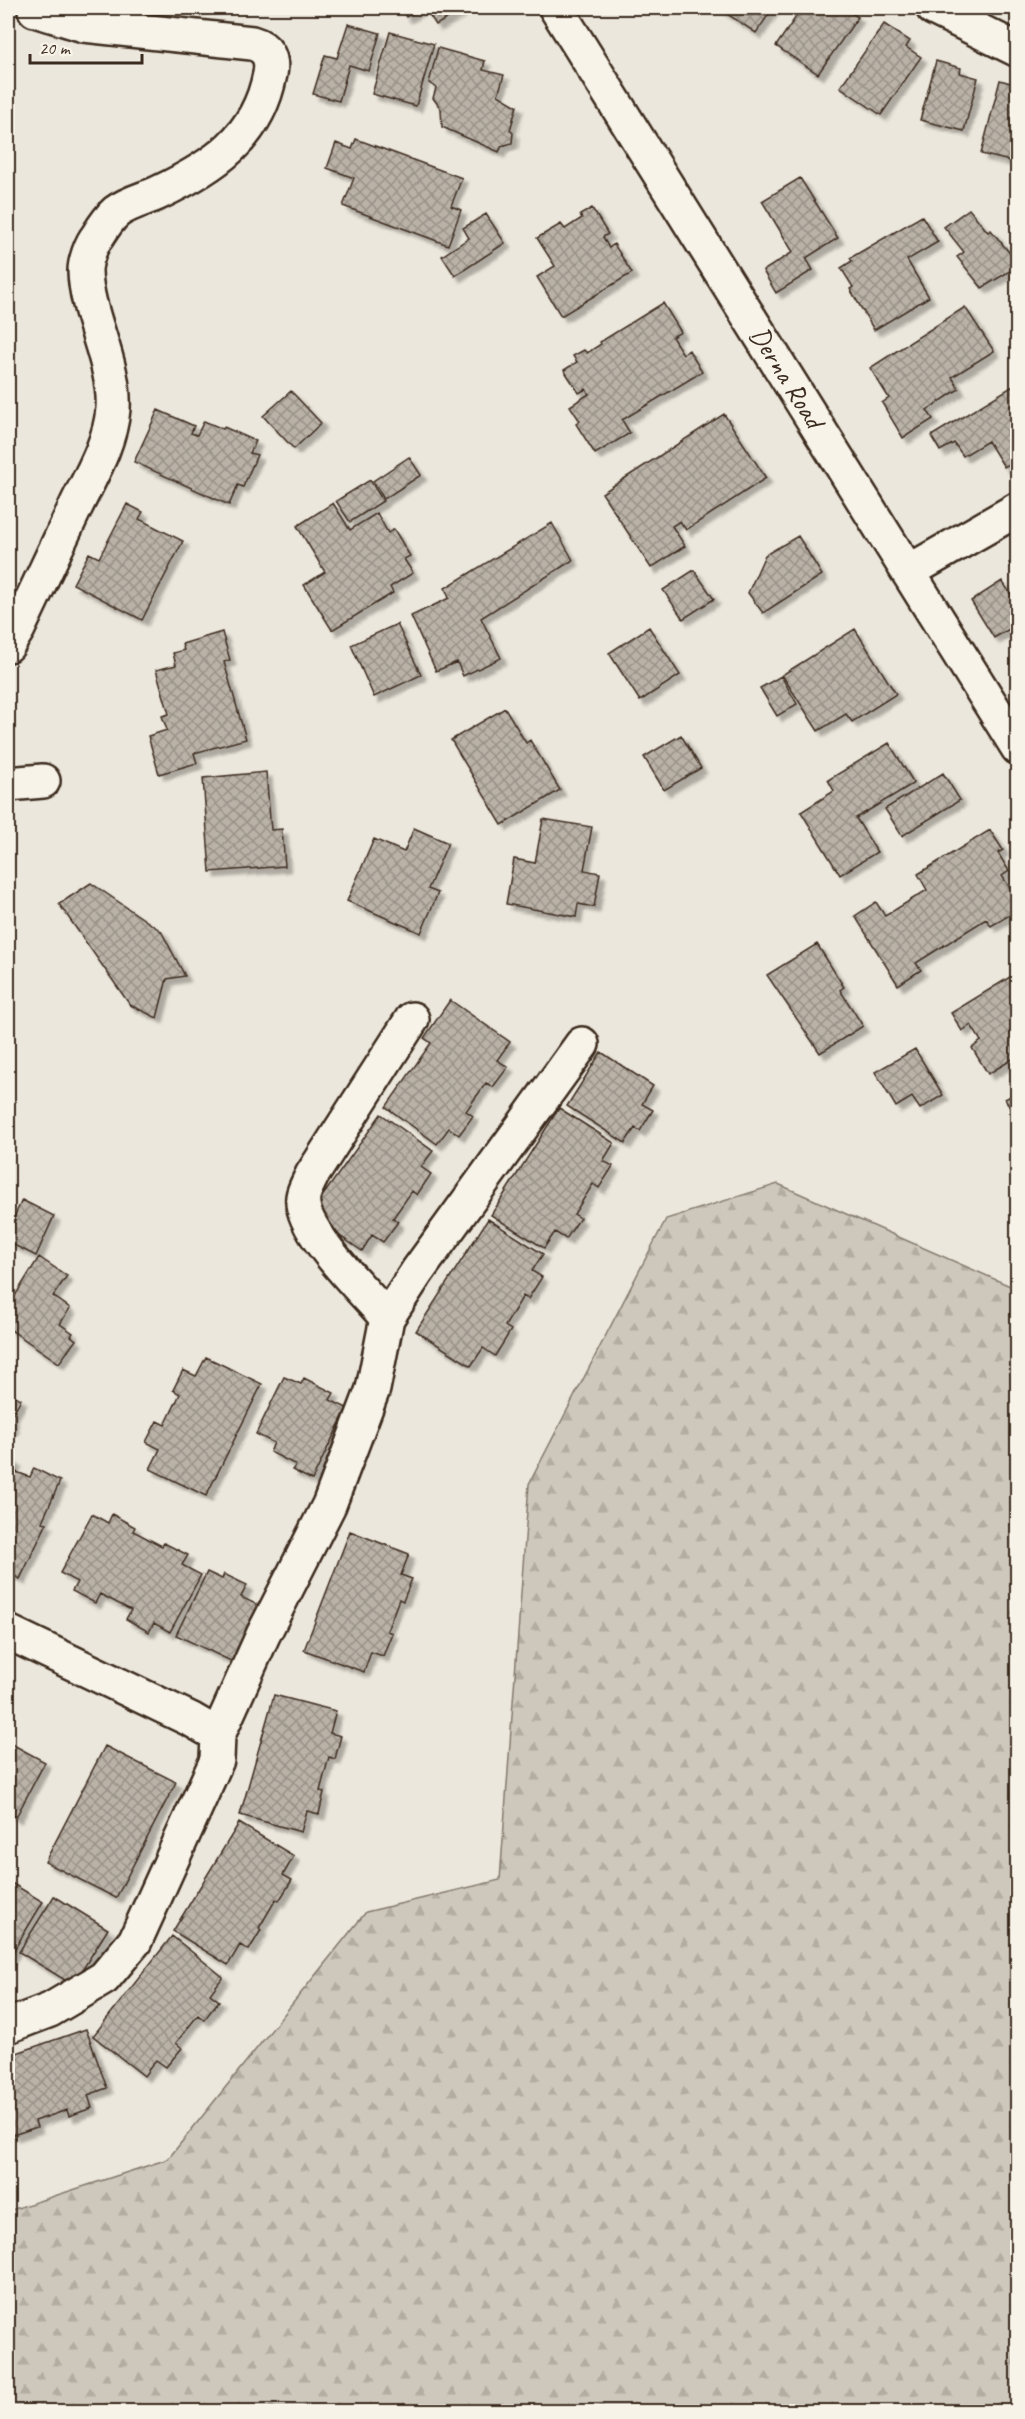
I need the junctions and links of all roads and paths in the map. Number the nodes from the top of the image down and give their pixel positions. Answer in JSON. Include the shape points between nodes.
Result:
{"nodes":[{"id":1,"x":933,"y":8,"type":"edge"},
{"id":2,"x":35,"y":10,"type":"dead end"},
{"id":3,"x":569,"y":14,"type":"edge"},
{"id":4,"x":1017,"y":50,"type":"edge"},
{"id":5,"x":1017,"y":508,"type":"edge"},
{"id":6,"x":908,"y":572,"type":"junction"},
{"id":7,"x":8,"y":645,"type":"edge"},
{"id":8,"x":1017,"y":748,"type":"edge"},
{"id":9,"x":43,"y":781,"type":"dead end"},
{"id":10,"x":8,"y":784,"type":"edge"},
{"id":11,"x":412,"y":1019,"type":"dead end"},
{"id":12,"x":582,"y":1044,"type":"dead end"},
{"id":13,"x":387,"y":1318,"type":"junction"},
{"id":14,"x":8,"y":1632,"type":"edge"},
{"id":15,"x":218,"y":1736,"type":"junction"},
{"id":16,"x":8,"y":2025,"type":"edge"}],
"edges":[{"from":1,"to":4,"type":"street"},
{"from":2,"to":7,"type":"street","via":[[84,25],[261,45],[267,50],[271,71],[262,103],[245,133],[216,162],[116,212],[94,240],[85,270],[108,365],[113,408],[105,445]]},
{"from":3,"to":6,"type":"street","name":"Derna Road"},
{"from":5,"to":6,"type":"street"},
{"from":6,"to":8,"type":"street","name":"Derna Road"},
{"from":9,"to":10,"type":"street"},
{"from":11,"to":13,"type":"street","via":[[312,1175],[303,1196],[304,1211],[318,1240]]},
{"from":12,"to":13,"type":"street"},
{"from":13,"to":15,"type":"street","via":[[373,1389],[330,1505],[263,1635]]},
{"from":14,"to":15,"type":"street"},
{"from":15,"to":16,"type":"street","via":[[217,1760],[135,1941],[104,1978],[50,2010]]}]}
